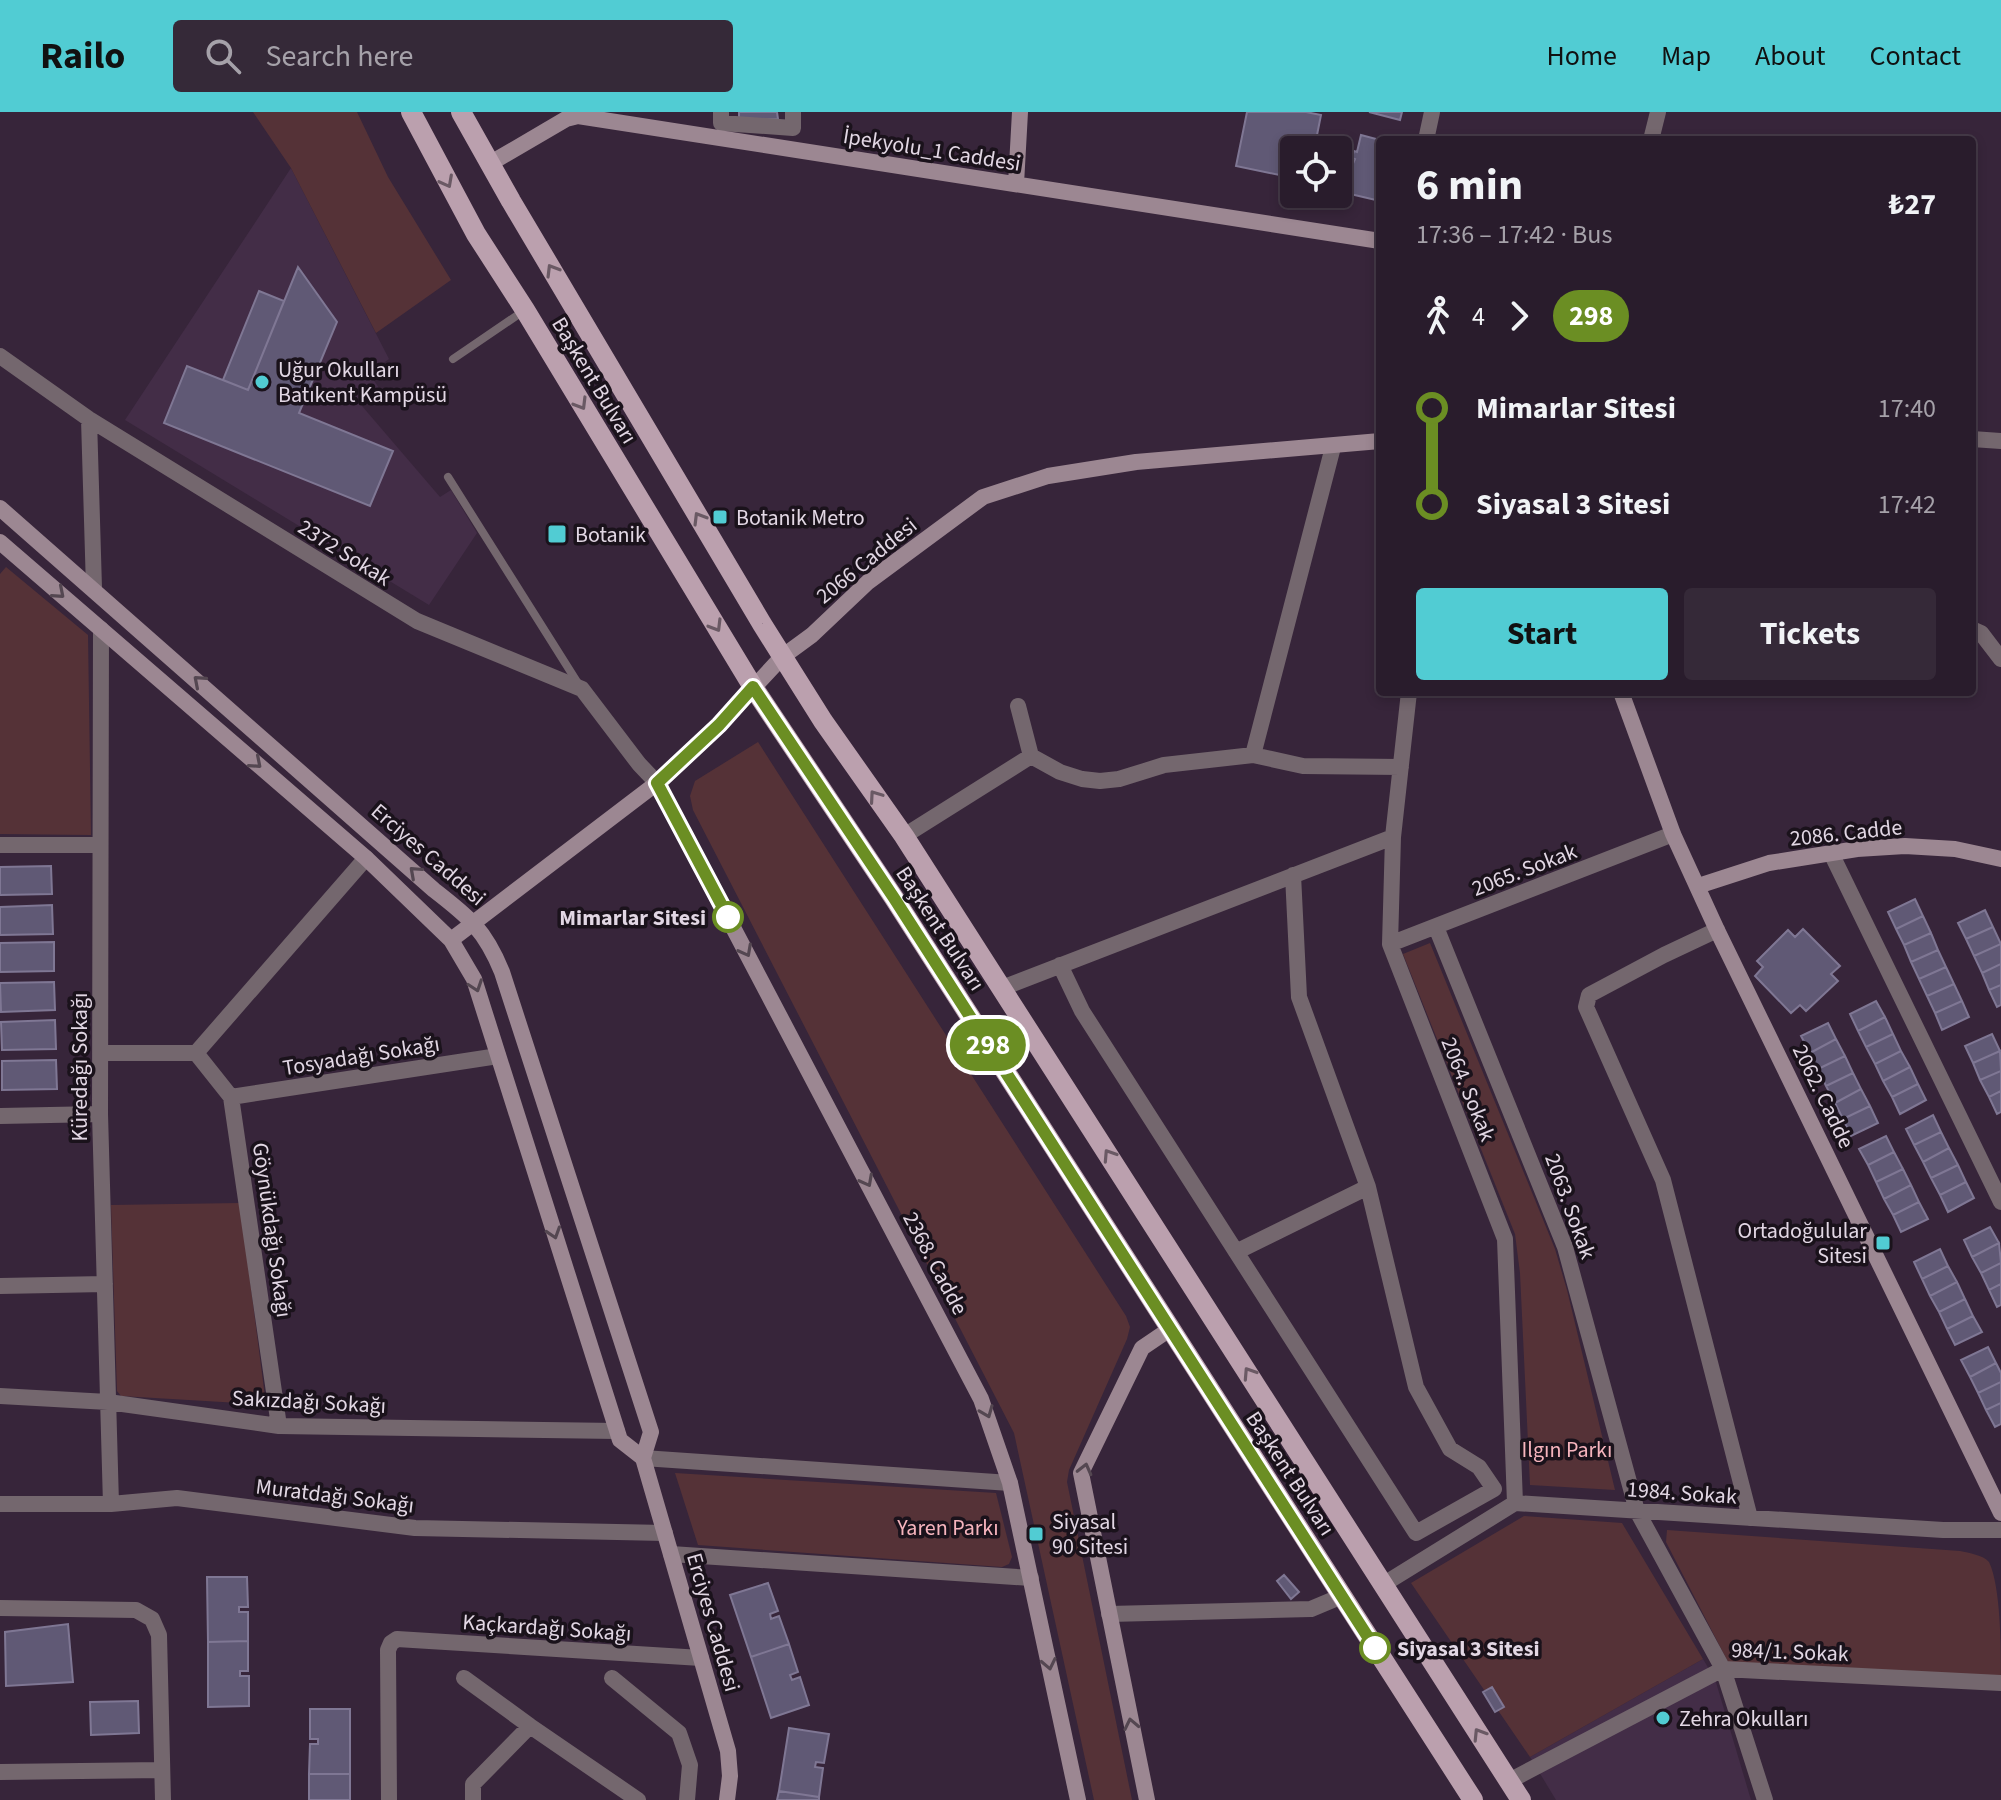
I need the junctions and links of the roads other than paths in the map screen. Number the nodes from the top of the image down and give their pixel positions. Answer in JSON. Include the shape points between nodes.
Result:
{"nodes":[{"id":1,"x":411,"y":112,"type":"edge"},
{"id":2,"x":461,"y":112,"type":"edge"},
{"id":3,"x":721,"y":112,"type":"edge"},
{"id":4,"x":793,"y":112,"type":"edge"},
{"id":5,"x":1020,"y":112,"type":"edge"},
{"id":6,"x":1432,"y":112,"type":"edge"},
{"id":7,"x":1658,"y":112,"type":"edge"},
{"id":8,"x":1427,"y":136,"type":"edge"},
{"id":9,"x":1652,"y":136,"type":"edge"},
{"id":10,"x":489,"y":164,"type":"junction"},
{"id":11,"x":1016,"y":184,"type":"junction"},
{"id":12,"x":1376,"y":240,"type":"edge"},
{"id":13,"x":525,"y":310,"type":"junction"},
{"id":14,"x":0,"y":356,"type":"edge"},
{"id":15,"x":453,"y":359,"type":"dead end"},
{"id":16,"x":89,"y":419,"type":"junction"},
{"id":17,"x":1976,"y":439,"type":"edge"},
{"id":18,"x":2001,"y":441,"type":"edge"},
{"id":19,"x":1376,"y":442,"type":"edge"},
{"id":20,"x":1333,"y":447,"type":"junction"},
{"id":21,"x":448,"y":477,"type":"dead end"},
{"id":22,"x":0,"y":508,"type":"edge"},
{"id":23,"x":0,"y":542,"type":"edge"},
{"id":24,"x":94,"y":588,"type":"junction"},
{"id":25,"x":101,"y":629,"type":"junction"},
{"id":26,"x":1976,"y":631,"type":"edge"},
{"id":27,"x":782,"y":657,"type":"junction"},
{"id":28,"x":2001,"y":659,"type":"edge"},
{"id":29,"x":753,"y":687,"type":"junction"},
{"id":30,"x":582,"y":689,"type":"junction"},
{"id":31,"x":1409,"y":696,"type":"edge"},
{"id":32,"x":1622,"y":696,"type":"edge"},
{"id":33,"x":1018,"y":706,"type":"dead end"},
{"id":34,"x":1253,"y":755,"type":"junction"},
{"id":35,"x":1031,"y":756,"type":"junction"},
{"id":36,"x":1401,"y":767,"type":"junction"},
{"id":37,"x":657,"y":783,"type":"junction"},
{"id":38,"x":1673,"y":834,"type":"junction"},
{"id":39,"x":904,"y":836,"type":"junction"},
{"id":40,"x":1393,"y":837,"type":"junction"},
{"id":41,"x":0,"y":845,"type":"edge"},
{"id":42,"x":100,"y":845,"type":"junction"},
{"id":43,"x":1831,"y":853,"type":"junction"},
{"id":44,"x":366,"y":858,"type":"junction"},
{"id":45,"x":2001,"y":859,"type":"edge"},
{"id":46,"x":1293,"y":875,"type":"junction"},
{"id":47,"x":1698,"y":886,"type":"junction"},
{"id":48,"x":474,"y":922,"type":"junction"},
{"id":49,"x":1436,"y":927,"type":"junction"},
{"id":50,"x":1717,"y":930,"type":"junction"},
{"id":51,"x":451,"y":940,"type":"junction"},
{"id":52,"x":1390,"y":944,"type":"junction"},
{"id":53,"x":1060,"y":965,"type":"junction"},
{"id":54,"x":1002,"y":988,"type":"junction"},
{"id":55,"x":100,"y":1053,"type":"junction"},
{"id":56,"x":196,"y":1053,"type":"junction"},
{"id":57,"x":498,"y":1056,"type":"junction"},
{"id":58,"x":231,"y":1097,"type":"junction"},
{"id":59,"x":100,"y":1114,"type":"junction"},
{"id":60,"x":0,"y":1116,"type":"edge"},
{"id":61,"x":1996,"y":1178,"type":"edge"},
{"id":62,"x":1368,"y":1187,"type":"junction"},
{"id":63,"x":2001,"y":1202,"type":"edge"},
{"id":64,"x":1236,"y":1252,"type":"junction"},
{"id":65,"x":105,"y":1284,"type":"junction"},
{"id":66,"x":0,"y":1286,"type":"edge"},
{"id":67,"x":1170,"y":1329,"type":"junction"},
{"id":68,"x":0,"y":1396,"type":"edge"},
{"id":69,"x":108,"y":1402,"type":"junction"},
{"id":70,"x":279,"y":1426,"type":"junction"},
{"id":71,"x":617,"y":1431,"type":"junction"},
{"id":72,"x":643,"y":1458,"type":"junction"},
{"id":73,"x":1010,"y":1483,"type":"junction"},
{"id":74,"x":1515,"y":1503,"type":"junction"},
{"id":75,"x":0,"y":1504,"type":"edge"},
{"id":76,"x":111,"y":1504,"type":"junction"},
{"id":77,"x":1637,"y":1511,"type":"junction"},
{"id":78,"x":2001,"y":1513,"type":"edge"},
{"id":79,"x":1750,"y":1518,"type":"junction"},
{"id":80,"x":2001,"y":1530,"type":"edge"},
{"id":81,"x":665,"y":1533,"type":"junction"},
{"id":82,"x":671,"y":1554,"type":"junction"},
{"id":83,"x":1031,"y":1578,"type":"junction"},
{"id":84,"x":1384,"y":1584,"type":"junction"},
{"id":85,"x":1342,"y":1596,"type":"junction"},
{"id":86,"x":0,"y":1608,"type":"edge"},
{"id":87,"x":1109,"y":1614,"type":"junction"},
{"id":88,"x":701,"y":1658,"type":"junction"},
{"id":89,"x":1723,"y":1669,"type":"junction"},
{"id":90,"x":464,"y":1678,"type":"dead end"},
{"id":91,"x":612,"y":1678,"type":"dead end"},
{"id":92,"x":2001,"y":1683,"type":"edge"},
{"id":93,"x":530,"y":1726,"type":"junction"},
{"id":94,"x":162,"y":1770,"type":"junction"},
{"id":95,"x":0,"y":1772,"type":"edge"},
{"id":96,"x":1509,"y":1781,"type":"junction"},
{"id":97,"x":628,"y":1797,"type":"edge"},
{"id":98,"x":163,"y":1800,"type":"edge"},
{"id":99,"x":389,"y":1800,"type":"edge"},
{"id":100,"x":473,"y":1800,"type":"edge"},
{"id":101,"x":687,"y":1800,"type":"edge"},
{"id":102,"x":727,"y":1800,"type":"edge"},
{"id":103,"x":1078,"y":1800,"type":"edge"},
{"id":104,"x":1147,"y":1800,"type":"edge"},
{"id":105,"x":1473,"y":1800,"type":"edge"},
{"id":106,"x":1521,"y":1800,"type":"edge"},
{"id":107,"x":1765,"y":1800,"type":"edge"}],
"edges":[{"from":1,"to":13,"type":"main road","name":"Başkent Bulvarı","one_way":true,"via":[[480,243]]},
{"from":2,"to":10,"type":"main road","name":"Başkent Bulvarı"},
{"from":3,"to":4,"type":"street","via":[[721,123],[793,128]]},
{"from":5,"to":11,"type":"street"},
{"from":6,"to":8,"type":"street"},
{"from":7,"to":9,"type":"street"},
{"from":10,"to":11,"type":"street","name":"İpekyolu_1 Caddesi","via":[[578,116]]},
{"from":27,"to":10,"type":"main road","name":"Başkent Bulvarı","one_way":true},
{"from":11,"to":12,"type":"street","name":"İpekyolu_1 Caddesi"},
{"from":13,"to":15,"type":"lane"},
{"from":13,"to":29,"type":"main road","name":"Başkent Bulvarı","one_way":true},
{"from":14,"to":16,"type":"street","name":"2372 Sokak"},
{"from":16,"to":24,"type":"street"},
{"from":16,"to":30,"type":"street","name":"2372 Sokak","via":[[417,621]]},
{"from":17,"to":18,"type":"street"},
{"from":19,"to":20,"type":"street","name":"2066 Caddesi"},
{"from":20,"to":27,"type":"street","name":"2066 Caddesi","via":[[1136,462],[1013,485],[983,497],[868,582]]},
{"from":20,"to":34,"type":"street"},
{"from":21,"to":30,"type":"lane"},
{"from":22,"to":24,"type":"street","name":"Erciyes Caddesi"},
{"from":23,"to":25,"type":"street","name":"Erciyes Caddesi","one_way":true},
{"from":48,"to":24,"type":"street","name":"Erciyes Caddesi","one_way":true},
{"from":25,"to":42,"type":"street","name":"Küredağı Sokağı"},
{"from":25,"to":44,"type":"street","name":"Erciyes Caddesi","one_way":true},
{"from":26,"to":28,"type":"street"},
{"from":27,"to":29,"type":"street","name":"2066 Caddesi"},
{"from":39,"to":27,"type":"main road","name":"Başkent Bulvarı","one_way":true},
{"from":29,"to":37,"type":"street","name":"2066 Caddesi"},
{"from":29,"to":67,"type":"main road","name":"Başkent Bulvarı"},
{"from":30,"to":37,"type":"street"},
{"from":31,"to":36,"type":"street","name":"2064. Sokak"},
{"from":32,"to":38,"type":"street","name":"2062. Cadde"},
{"from":33,"to":35,"type":"street"},
{"from":34,"to":35,"type":"street","via":[[1164,765],[1100,781],[1060,772]]},
{"from":34,"to":36,"type":"street","via":[[1303,766]]},
{"from":35,"to":39,"type":"street"},
{"from":36,"to":40,"type":"street","name":"2064. Sokak"},
{"from":37,"to":48,"type":"street","name":"2066 Caddesi"},
{"from":37,"to":73,"type":"street","name":"2368. Cadde","one_way":true,"via":[[965,1366],[992,1425]]},
{"from":38,"to":47,"type":"street","name":"2062. Cadde"},
{"from":38,"to":49,"type":"street","name":"2065. Sokak"},
{"from":39,"to":54,"type":"main road","name":"Başkent Bulvarı"},
{"from":40,"to":46,"type":"street"},
{"from":40,"to":52,"type":"street","name":"2064. Sokak"},
{"from":41,"to":42,"type":"street"},
{"from":42,"to":55,"type":"street","name":"Küredağı Sokağı"},
{"from":43,"to":45,"type":"street","name":"2086. Cadde","via":[[1905,846]]},
{"from":43,"to":47,"type":"street","name":"2086. Cadde","via":[[1769,863]]},
{"from":43,"to":61,"type":"street"},
{"from":44,"to":51,"type":"street","name":"Erciyes Caddesi"},
{"from":44,"to":56,"type":"street"},
{"from":46,"to":53,"type":"street"},
{"from":46,"to":62,"type":"street","via":[[1299,997]]},
{"from":47,"to":50,"type":"street","name":"2062. Cadde"},
{"from":48,"to":51,"type":"street","name":"2066 Caddesi"},
{"from":48,"to":72,"type":"street","name":"Erciyes Caddesi","via":[[502,972],[651,1432]]},
{"from":49,"to":52,"type":"street","name":"2065. Sokak"},
{"from":49,"to":77,"type":"street","name":"2063. Sokak","via":[[1565,1247]]},
{"from":50,"to":78,"type":"street","name":"2062. Cadde"},
{"from":50,"to":79,"type":"street","via":[[1589,995],[1586,1007],[1663,1180]]},
{"from":51,"to":57,"type":"street","name":"Erciyes Caddesi","one_way":true,"via":[[474,979]]},
{"from":52,"to":74,"type":"street","name":"2064. Sokak","via":[[1505,1239]]},
{"from":53,"to":54,"type":"street"},
{"from":53,"to":64,"type":"street","via":[[1082,1011]]},
{"from":84,"to":54,"type":"main road","name":"Başkent Bulvarı","one_way":true},
{"from":55,"to":56,"type":"street"},
{"from":55,"to":59,"type":"street","name":"Küredağı Sokağı"},
{"from":56,"to":58,"type":"street"},
{"from":57,"to":58,"type":"street","name":"Tosyadağı Sokağı"},
{"from":57,"to":71,"type":"street","name":"Erciyes Caddesi","one_way":true},
{"from":58,"to":70,"type":"street","name":"Göynükdağı Sokağı"},
{"from":59,"to":60,"type":"street"},
{"from":59,"to":65,"type":"street","name":"Küredağı Sokağı"},
{"from":61,"to":63,"type":"street"},
{"from":62,"to":64,"type":"street"},
{"from":62,"to":64,"type":"street","via":[[1416,1387],[1450,1449],[1479,1467],[1494,1489],[1416,1533]]},
{"from":65,"to":66,"type":"street"},
{"from":65,"to":69,"type":"street","name":"Küredağı Sokağı"},
{"from":67,"to":85,"type":"main road","name":"Başkent Bulvarı"},
{"from":87,"to":67,"type":"street","one_way":true,"via":[[1081,1473],[1142,1348]]},
{"from":68,"to":69,"type":"street","name":"Sakızdağı Sokağı"},
{"from":69,"to":70,"type":"street","name":"Sakızdağı Sokağı"},
{"from":69,"to":76,"type":"street","name":"Küredağı Sokağı"},
{"from":70,"to":71,"type":"street","name":"Sakızdağı Sokağı"},
{"from":71,"to":72,"type":"street","name":"Erciyes Caddesi","via":[[620,1440]]},
{"from":72,"to":73,"type":"street"},
{"from":72,"to":81,"type":"street","name":"Erciyes Caddesi"},
{"from":73,"to":83,"type":"street","name":"2368. Cadde"},
{"from":74,"to":77,"type":"street","name":"1984. Sokak"},
{"from":74,"to":84,"type":"street"},
{"from":75,"to":76,"type":"street","name":"Muratdağı Sokağı"},
{"from":76,"to":81,"type":"street","name":"Muratdağı Sokağı","via":[[177,1498],[415,1528]]},
{"from":77,"to":79,"type":"street","name":"1984. Sokak"},
{"from":77,"to":89,"type":"street","name":"2063. Sokak"},
{"from":79,"to":80,"type":"street","name":"1984. Sokak"},
{"from":81,"to":82,"type":"street","name":"Erciyes Caddesi"},
{"from":82,"to":83,"type":"street"},
{"from":82,"to":88,"type":"street","name":"Erciyes Caddesi"},
{"from":83,"to":103,"type":"street","name":"2368. Cadde","one_way":true},
{"from":96,"to":84,"type":"main road","name":"Başkent Bulvarı","one_way":true},
{"from":85,"to":87,"type":"street","via":[[1311,1609]]},
{"from":85,"to":105,"type":"main road","name":"Başkent Bulvarı"},
{"from":86,"to":94,"type":"street","via":[[136,1610],[152,1619],[159,1635]]},
{"from":104,"to":87,"type":"street","one_way":true},
{"from":88,"to":99,"type":"street","name":"Kaçkardağı Sokağı","via":[[397,1639],[388,1650]]},
{"from":88,"to":102,"type":"street","name":"Erciyes Caddesi","via":[[728,1751]]},
{"from":89,"to":92,"type":"street","name":"984/1. Sokak"},
{"from":89,"to":96,"type":"street","name":"984/1. Sokak"},
{"from":89,"to":107,"type":"street","name":"2063. Sokak"},
{"from":90,"to":93,"type":"street"},
{"from":91,"to":101,"type":"street","via":[[679,1733],[690,1765]]},
{"from":93,"to":97,"type":"street"},
{"from":93,"to":100,"type":"street","via":[[473,1784]]},
{"from":94,"to":95,"type":"street"},
{"from":94,"to":98,"type":"street"},
{"from":96,"to":106,"type":"main road","name":"Başkent Bulvarı"}]}
